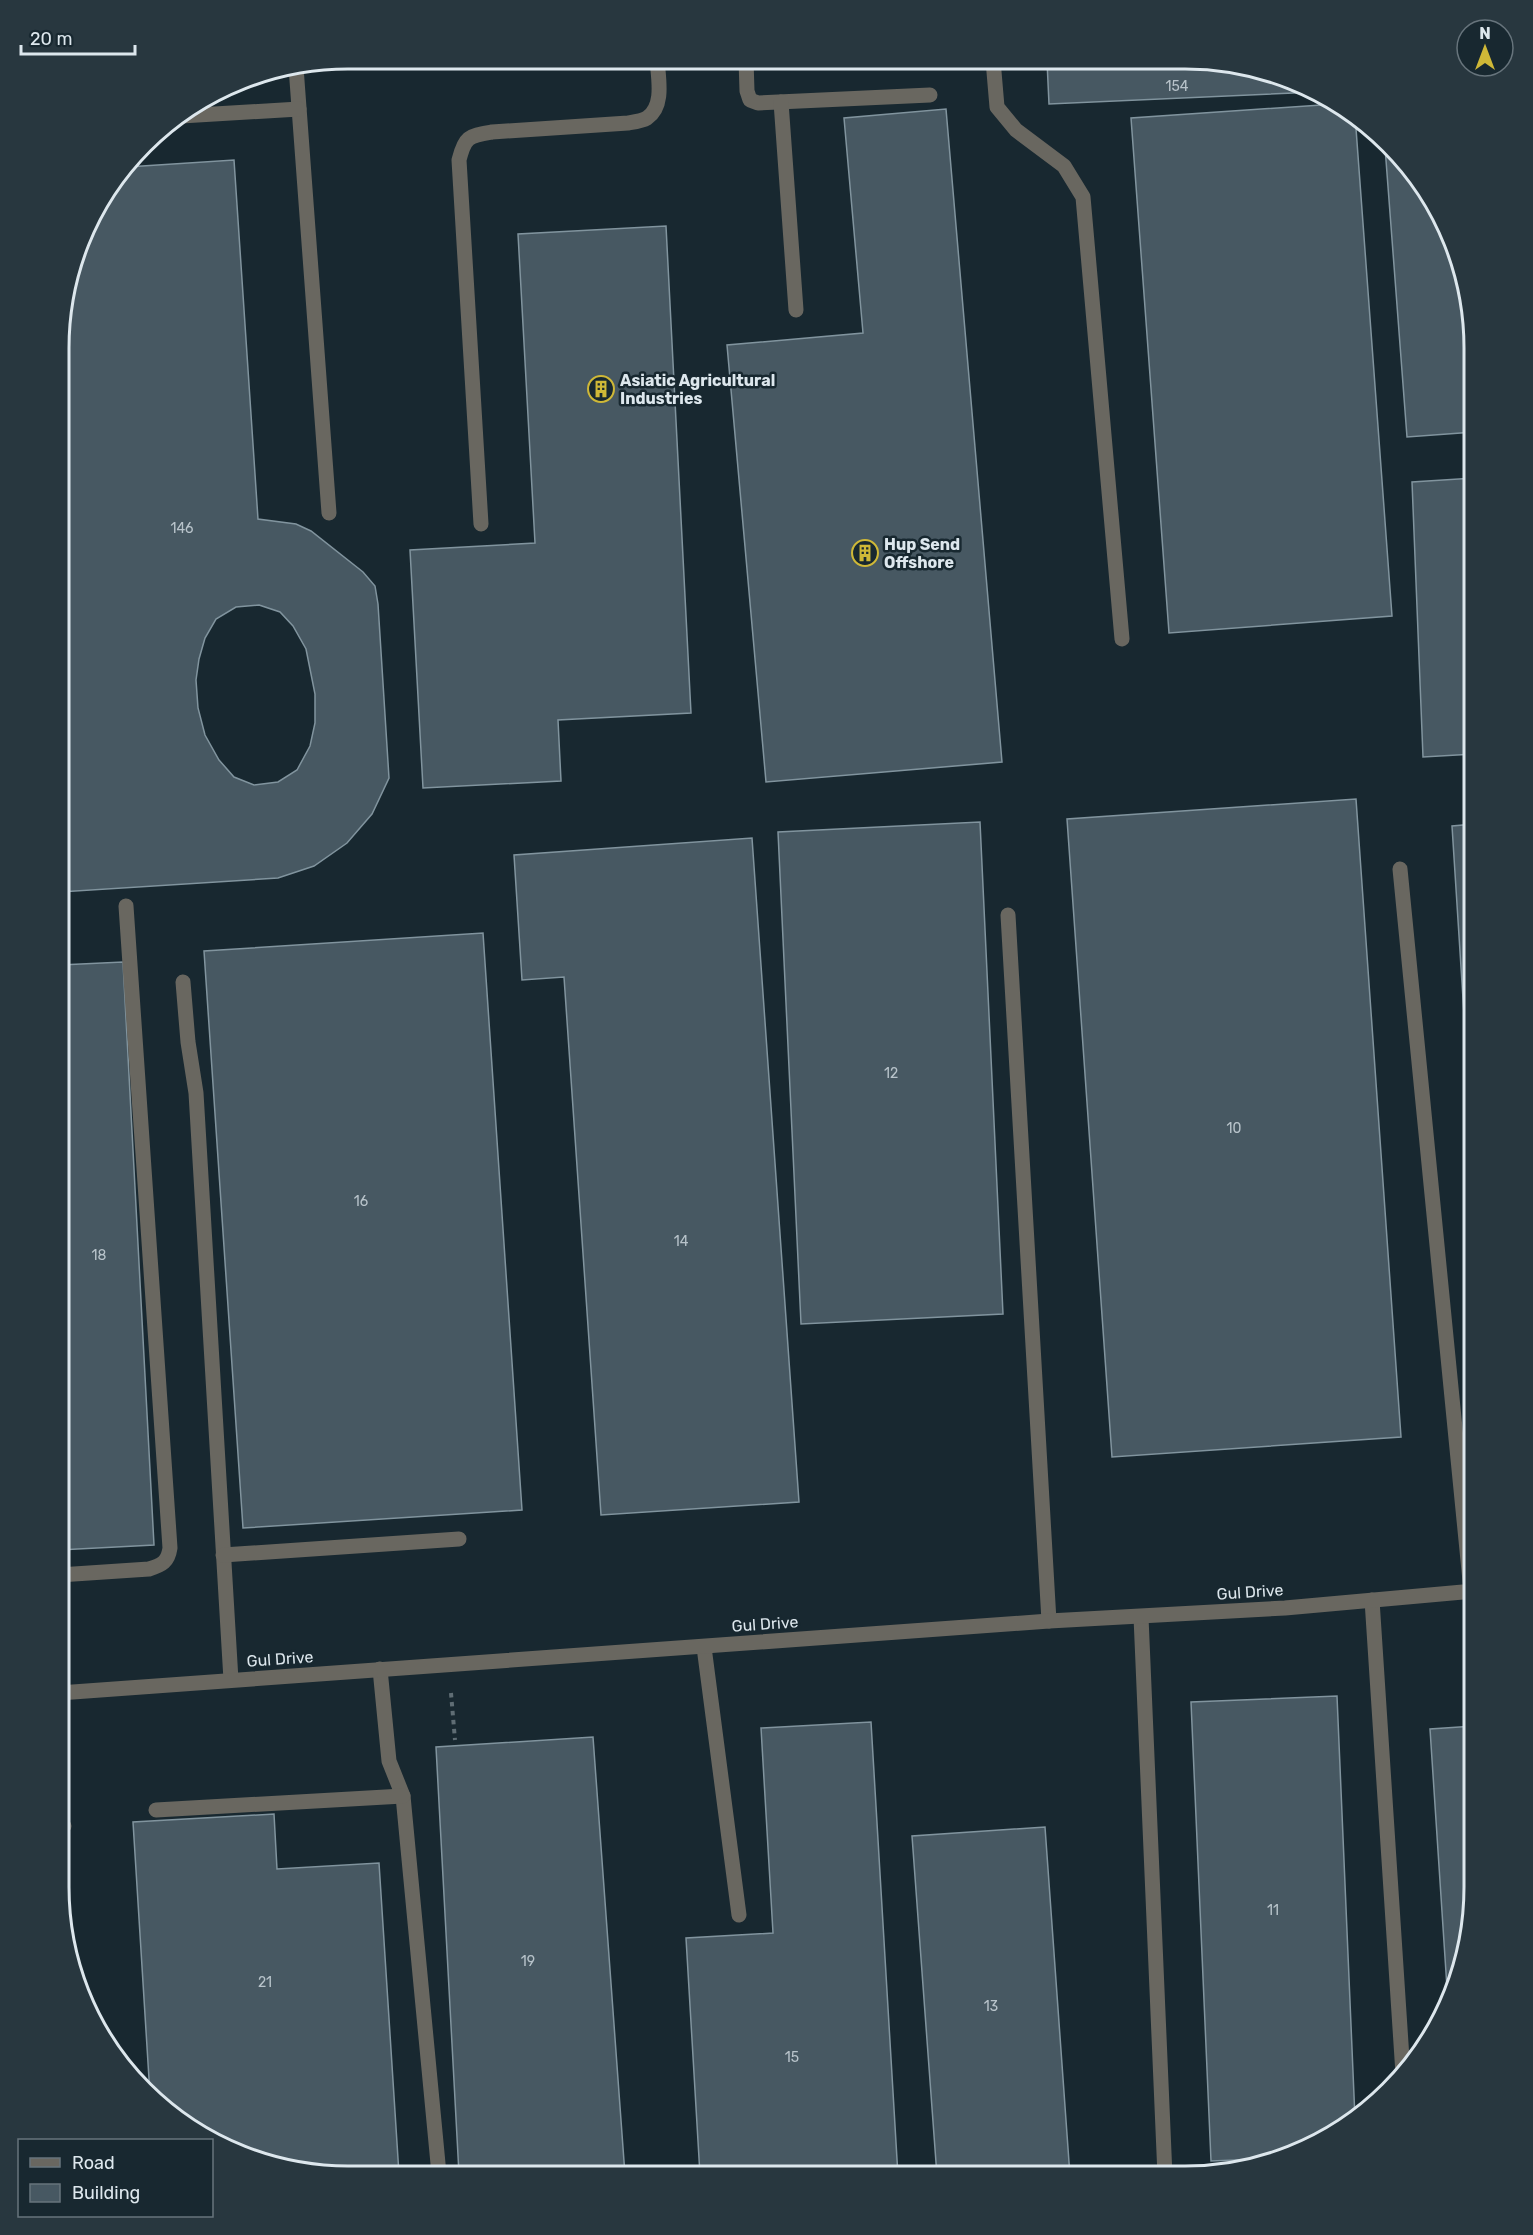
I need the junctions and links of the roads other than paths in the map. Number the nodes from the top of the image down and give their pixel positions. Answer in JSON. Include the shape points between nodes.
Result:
{"nodes":[{"id":1,"x":658,"y":69,"type":"edge"},
{"id":2,"x":746,"y":69,"type":"edge"},
{"id":3,"x":994,"y":69,"type":"edge"},
{"id":4,"x":296,"y":74,"type":"edge"},
{"id":5,"x":930,"y":95,"type":"dead end"},
{"id":6,"x":781,"y":102,"type":"junction"},
{"id":7,"x":299,"y":109,"type":"junction"},
{"id":8,"x":194,"y":115,"type":"edge"},
{"id":9,"x":795,"y":310,"type":"dead end"},
{"id":10,"x":329,"y":513,"type":"dead end"},
{"id":11,"x":481,"y":524,"type":"dead end"},
{"id":12,"x":1122,"y":639,"type":"dead end"},
{"id":13,"x":1400,"y":869,"type":"dead end"},
{"id":14,"x":126,"y":906,"type":"dead end"},
{"id":15,"x":1008,"y":915,"type":"dead end"},
{"id":16,"x":183,"y":982,"type":"dead end"},
{"id":17,"x":1464,"y":1502,"type":"edge"},
{"id":18,"x":459,"y":1539,"type":"dead end"},
{"id":19,"x":223,"y":1555,"type":"junction"},
{"id":20,"x":69,"y":1574,"type":"edge"},
{"id":21,"x":1464,"y":1592,"type":"edge"},
{"id":22,"x":1372,"y":1600,"type":"junction"},
{"id":23,"x":1141,"y":1617,"type":"junction"},
{"id":24,"x":1049,"y":1621,"type":"junction"},
{"id":25,"x":704,"y":1647,"type":"junction"},
{"id":26,"x":381,"y":1669,"type":"junction"},
{"id":27,"x":231,"y":1680,"type":"junction"},
{"id":28,"x":69,"y":1692,"type":"edge"},
{"id":29,"x":404,"y":1796,"type":"junction"},
{"id":30,"x":156,"y":1810,"type":"dead end"},
{"id":31,"x":739,"y":1915,"type":"dead end"},
{"id":32,"x":1402,"y":2062,"type":"edge"},
{"id":33,"x":438,"y":2166,"type":"edge"},
{"id":34,"x":1165,"y":2166,"type":"edge"}],
"edges":[{"from":1,"to":11,"type":"street","via":[[659,97],[646,119],[492,132],[473,135],[463,144],[459,160]]},
{"from":2,"to":6,"type":"street","via":[[750,100]]},
{"from":3,"to":12,"type":"street","via":[[997,107],[1016,130],[1064,166],[1083,197]]},
{"from":4,"to":7,"type":"street"},
{"from":5,"to":6,"type":"street"},
{"from":6,"to":9,"type":"street"},
{"from":7,"to":8,"type":"street"},
{"from":7,"to":10,"type":"street"},
{"from":13,"to":17,"type":"street"},
{"from":14,"to":20,"type":"street","via":[[170,1548],[162,1565],[149,1569]]},
{"from":15,"to":24,"type":"street"},
{"from":16,"to":19,"type":"street","via":[[196,1093]]},
{"from":18,"to":19,"type":"street"},
{"from":19,"to":27,"type":"street"},
{"from":21,"to":22,"type":"street","name":"Gul Drive"},
{"from":22,"to":23,"type":"street","name":"Gul Drive"},
{"from":22,"to":32,"type":"street"},
{"from":23,"to":24,"type":"street","name":"Gul Drive"},
{"from":23,"to":34,"type":"street"},
{"from":24,"to":25,"type":"street","name":"Gul Drive"},
{"from":25,"to":26,"type":"street","name":"Gul Drive"},
{"from":25,"to":31,"type":"street"},
{"from":26,"to":27,"type":"street","name":"Gul Drive"},
{"from":26,"to":29,"type":"street","via":[[389,1761]]},
{"from":27,"to":28,"type":"street","name":"Gul Drive"},
{"from":29,"to":30,"type":"street"},
{"from":29,"to":33,"type":"street"}]}
